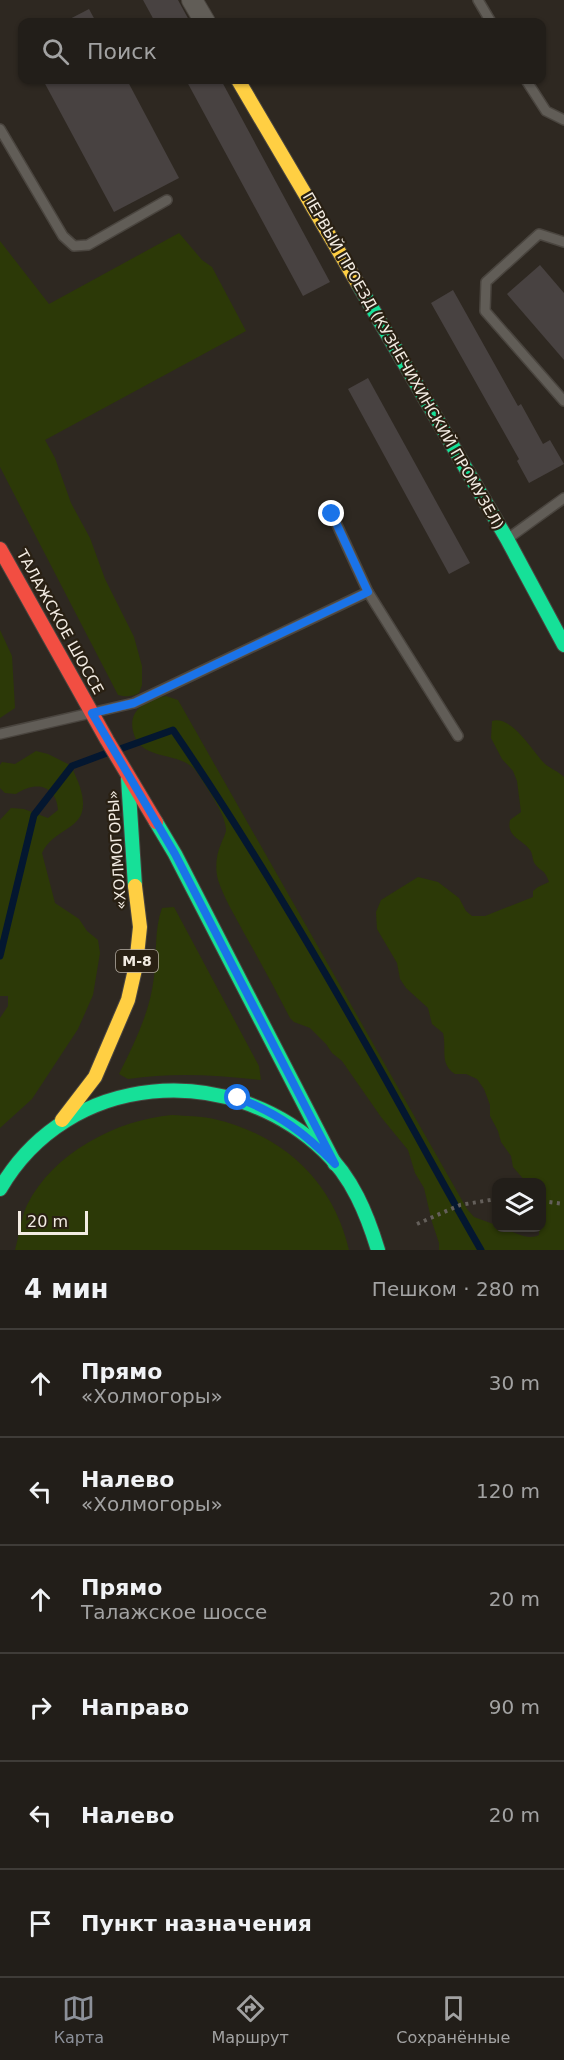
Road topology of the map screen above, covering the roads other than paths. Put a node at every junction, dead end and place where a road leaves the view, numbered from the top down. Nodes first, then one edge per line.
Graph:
1 (192, 0) edge
2 (478, 0) edge
3 (203, 18) edge
4 (489, 18) edge
5 (240, 84) edge
6 (529, 84) edge
7 (564, 120) edge
8 (0, 129) edge
9 (167, 200) dead end
10 (564, 242) edge
11 (564, 400) edge
12 (564, 498) edge
13 (332, 514) dead end
14 (507, 539) junction
15 (0, 549) edge
16 (368, 592) junction
17 (564, 645) edge
18 (92, 713) junction
19 (0, 734) edge
20 (458, 736) dead end
21 (128, 774) junction
22 (56, 1127) junction
23 (30, 1150) junction
24 (335, 1164) junction
25 (0, 1170) edge
26 (0, 1189) edge
27 (378, 1250) edge

1 - 3 street
2 - 4 lane
5 - 14 main road, ПЕРВЫЙ ПРОЕЗД (КУЗНЕЧИХИНСКИЙ ПРОМУЗЕЛ)
6 - 7 lane
8 - 9 lane
10 - 11 lane
12 - 14 lane
13 - 16 lane
14 - 17 main road, ПЕРВЫЙ ПРОЕЗД (КУЗНЕЧИХИНСКИЙ ПРОМУЗЕЛ)
15 - 18 main road, ТАЛАЖСКОЕ ШОССЕ
16 - 18 lane
16 - 20 lane
18 - 19 lane
18 - 21 main road, ТАЛАЖСКОЕ ШОССЕ
21 - 22 main road, «ХОЛМОГОРЫ» / М-8
21 - 24 main road, «ХОЛМОГОРЫ» / М-8
22 - 23 main road, «ХОЛМОГОРЫ» / М-8
22 - 24 main road, «ХОЛМОГОРЫ» / М-8
23 - 25 main road
23 - 26 main road, «ХОЛМОГОРЫ» / М-8
24 - 27 main road, «ХОЛМОГОРЫ» / М-8

